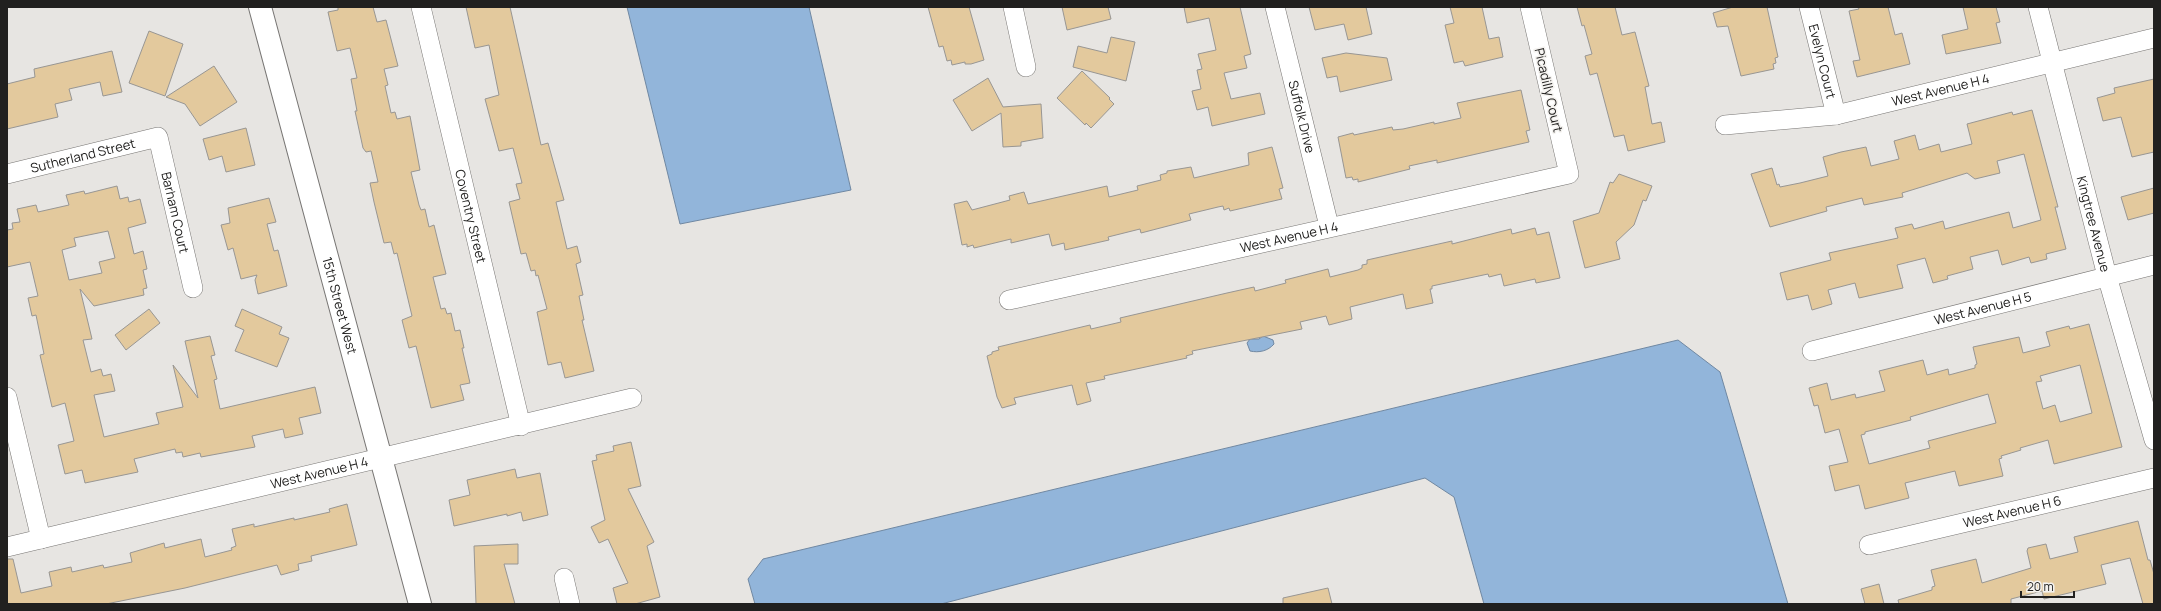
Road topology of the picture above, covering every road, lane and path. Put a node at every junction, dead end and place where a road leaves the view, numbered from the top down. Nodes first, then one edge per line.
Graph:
1 (260, 7) edge
2 (421, 7) edge
3 (1013, 7) edge
4 (1275, 7) edge
5 (1530, 7) edge
6 (1809, 7) edge
7 (2038, 7) edge
8 (2154, 38) edge
9 (2052, 62) junction
10 (1026, 66) dead end
11 (1836, 115) junction
12 (1725, 125) dead end
13 (158, 137) joint
14 (7, 174) edge
15 (1569, 174) joint
16 (1329, 226) junction
17 (2154, 266) edge
18 (2107, 276) junction
19 (193, 288) dead end
20 (1009, 300) dead end
21 (1812, 351) dead end
22 (7, 397) edge
23 (632, 398) dead end
24 (521, 426) junction
25 (2154, 440) edge
26 (380, 459) junction
27 (2154, 478) edge
28 (41, 539) junction
29 (1870, 545) dead end
30 (7, 547) edge
31 (564, 578) dead end
32 (420, 604) edge
33 (570, 604) edge

1 - 26 street, 15th Street West
2 - 24 street, Coventry Street
3 - 10 street
4 - 16 street, Suffolk Drive
5 - 15 street, Picadilly Court
6 - 11 street, Evelyn Court
7 - 9 street, Kingtree Avenue
8 - 9 street, West Avenue H 4
9 - 11 street, West Avenue H 4
9 - 18 street, Kingtree Avenue
11 - 12 street, West Avenue H 4
13 - 14 street, Sutherland Street
13 - 19 street, Barham Court
15 - 16 street, West Avenue H 4
16 - 20 street, West Avenue H 4
17 - 18 street, West Avenue H 5
18 - 21 street, West Avenue H 5
18 - 25 street, Kingtree Avenue
22 - 28 street
23 - 24 street, West Avenue H 4
24 - 26 street, West Avenue H 4
26 - 28 street, West Avenue H 4
26 - 32 street, 15th Street West
27 - 29 street, West Avenue H 6
28 - 30 street, West Avenue H 4
31 - 33 street

